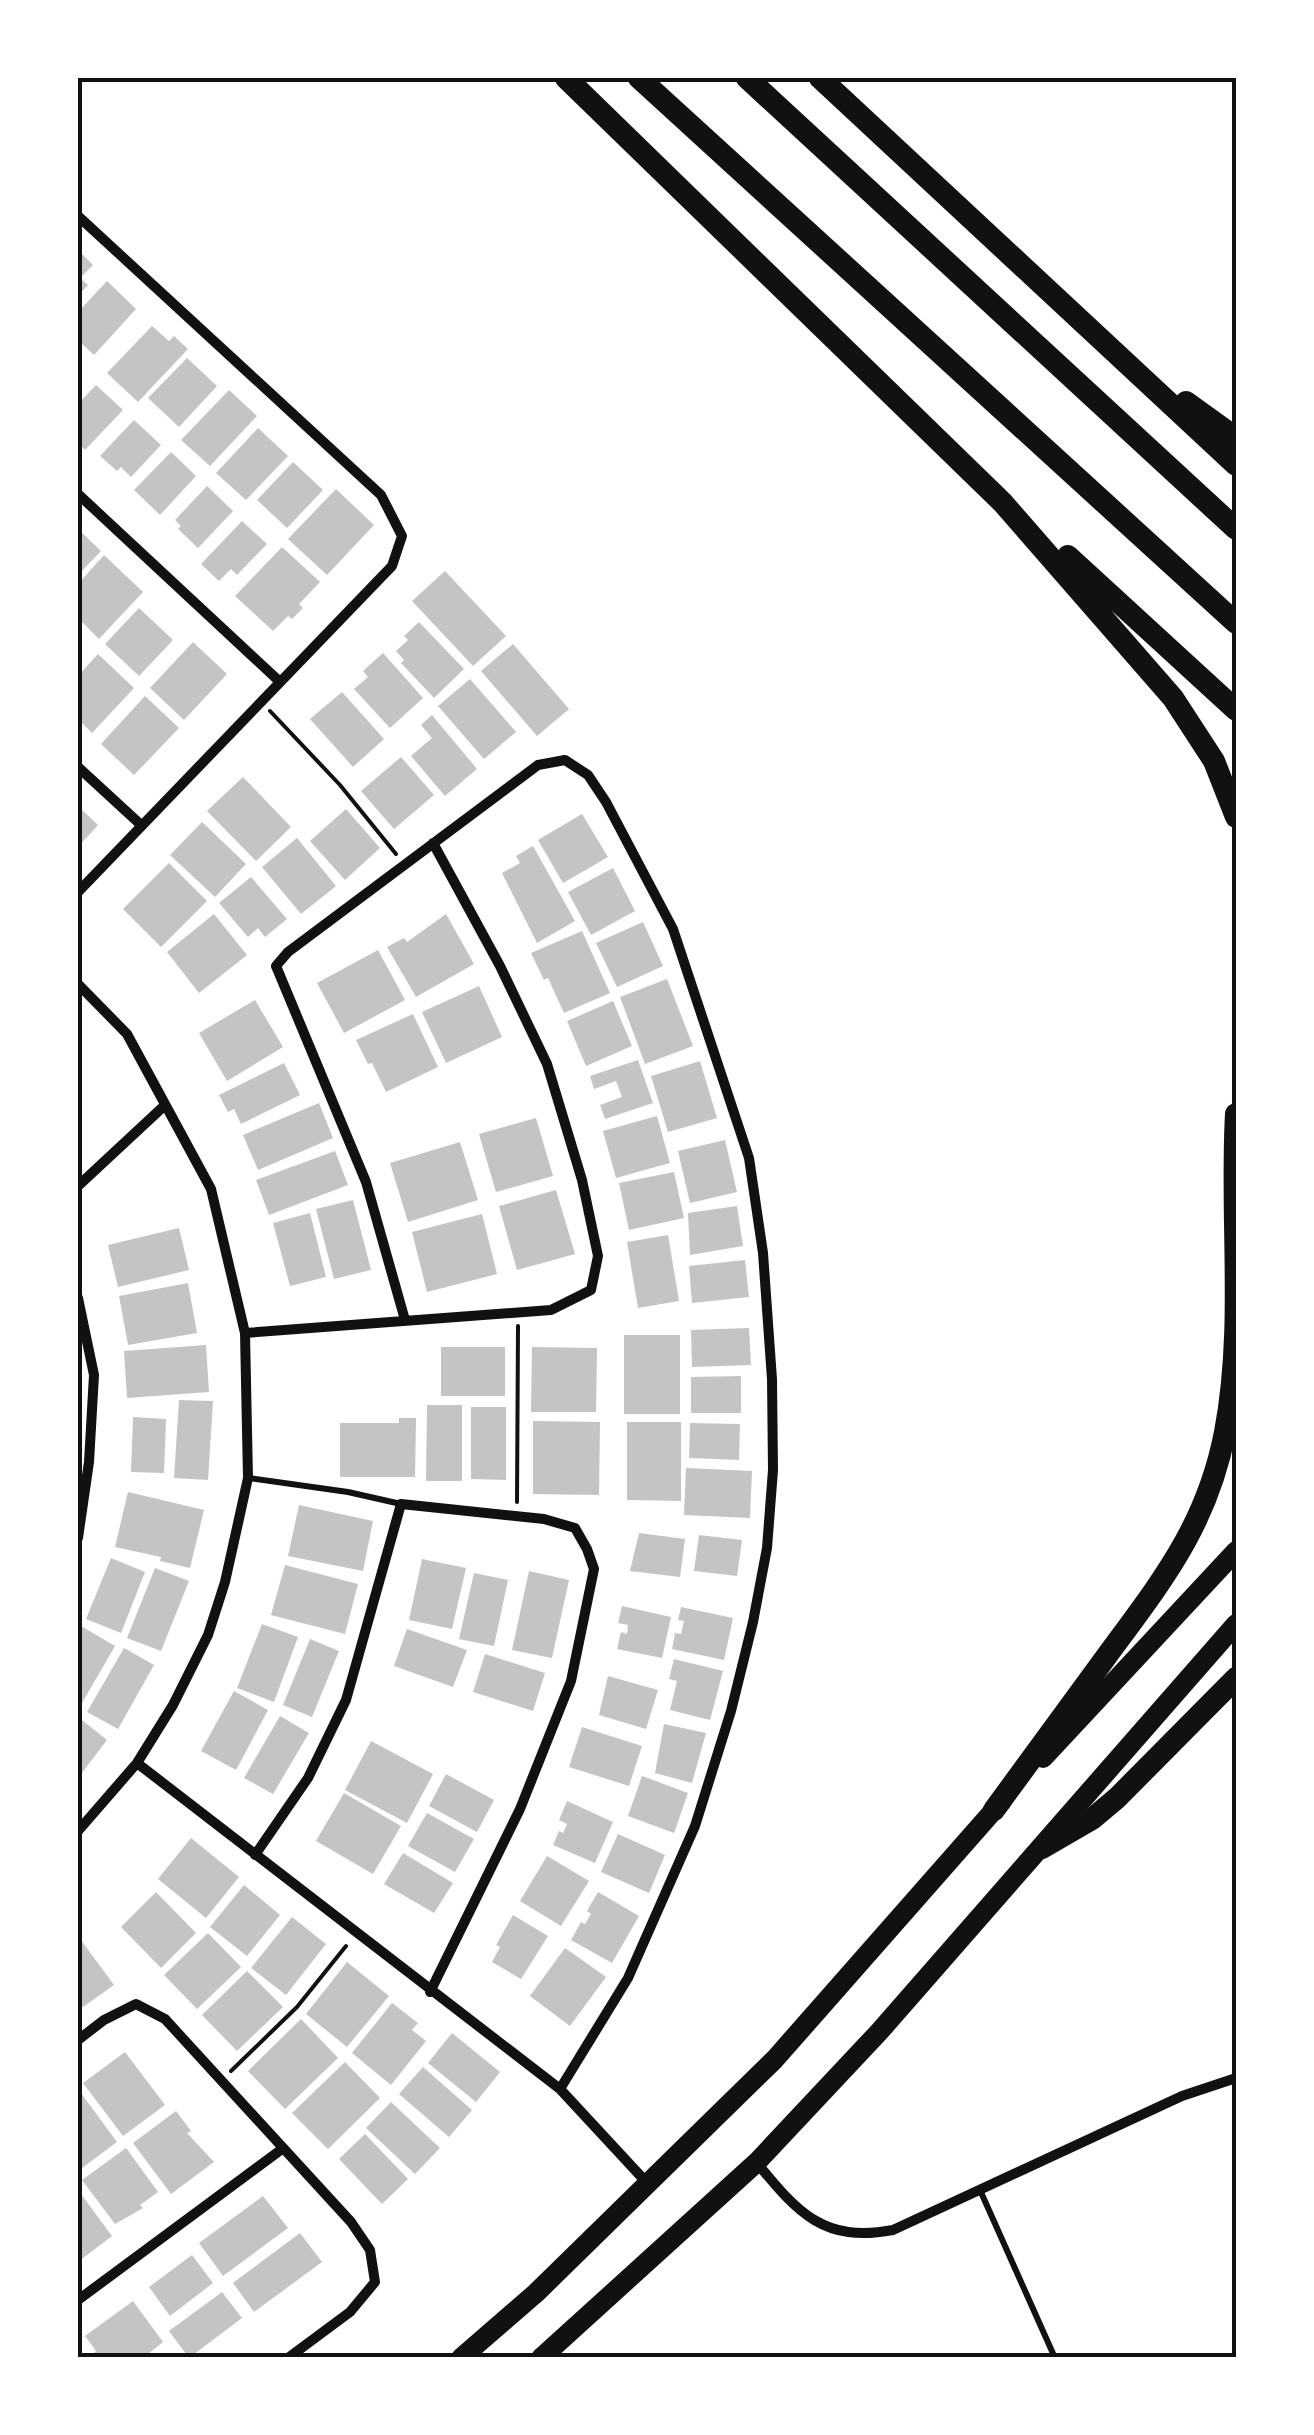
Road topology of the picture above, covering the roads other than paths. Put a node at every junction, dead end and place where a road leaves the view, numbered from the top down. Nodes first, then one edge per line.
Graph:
1 (566, 78) edge
2 (640, 78) edge
3 (746, 78) edge
4 (820, 78) edge
5 (78, 216) edge
6 (1120, 356) junction
7 (1236, 438) edge
8 (1236, 466) edge
9 (78, 494) edge
10 (1004, 502) junction
11 (1236, 529) edge
12 (1236, 623) edge
13 (278, 681) junction
14 (1236, 710) edge
15 (78, 768) edge
16 (1236, 817) edge
17 (140, 824) junction
18 (433, 844) junction
19 (78, 892) edge
20 (78, 984) edge
21 (164, 1106) junction
22 (1236, 1114) edge
23 (78, 1186) edge
24 (78, 1298) edge
25 (1236, 1311) edge
26 (405, 1320) junction
27 (245, 1333) junction
28 (248, 1478) junction
29 (400, 1504) junction
30 (78, 1538) edge
31 (1236, 1551) edge
32 (1236, 1624) edge
33 (1236, 1678) edge
34 (137, 1764) junction
35 (994, 1810) junction
36 (78, 1831) edge
37 (1042, 1848) junction
38 (254, 1856) junction
39 (430, 1992) junction
40 (78, 2040) edge
41 (1236, 2078) edge
42 (560, 2089) junction
43 (282, 2149) junction
44 (757, 2162) junction
45 (648, 2184) junction
46 (980, 2189) junction
47 (78, 2300) edge
48 (288, 2358) edge
49 (461, 2358) edge
50 (542, 2358) edge
51 (1055, 2358) edge

1 - 10 highway
2 - 12 highway
3 - 11 highway
4 - 6 highway
5 - 13 street
6 - 7 highway
6 - 8 highway
9 - 13 street
10 - 14 highway
10 - 16 highway
13 - 17 street
15 - 17 street
17 - 19 street
18 - 26 street
18 - 26 street
18 - 42 street
20 - 21 street
21 - 23 street
21 - 27 street
22 - 25 highway
24 - 30 street
25 - 35 highway
26 - 27 street
27 - 28 street
28 - 29 lane
28 - 34 street
29 - 38 street
29 - 39 street
31 - 35 main road
32 - 37 main road
33 - 37 highway
34 - 36 street
34 - 38 street
35 - 45 main road
37 - 44 main road
38 - 39 street
39 - 42 street
40 - 43 street
41 - 46 street
42 - 45 street
43 - 47 street
43 - 48 street
44 - 46 street
44 - 50 main road
45 - 49 main road
46 - 51 lane

